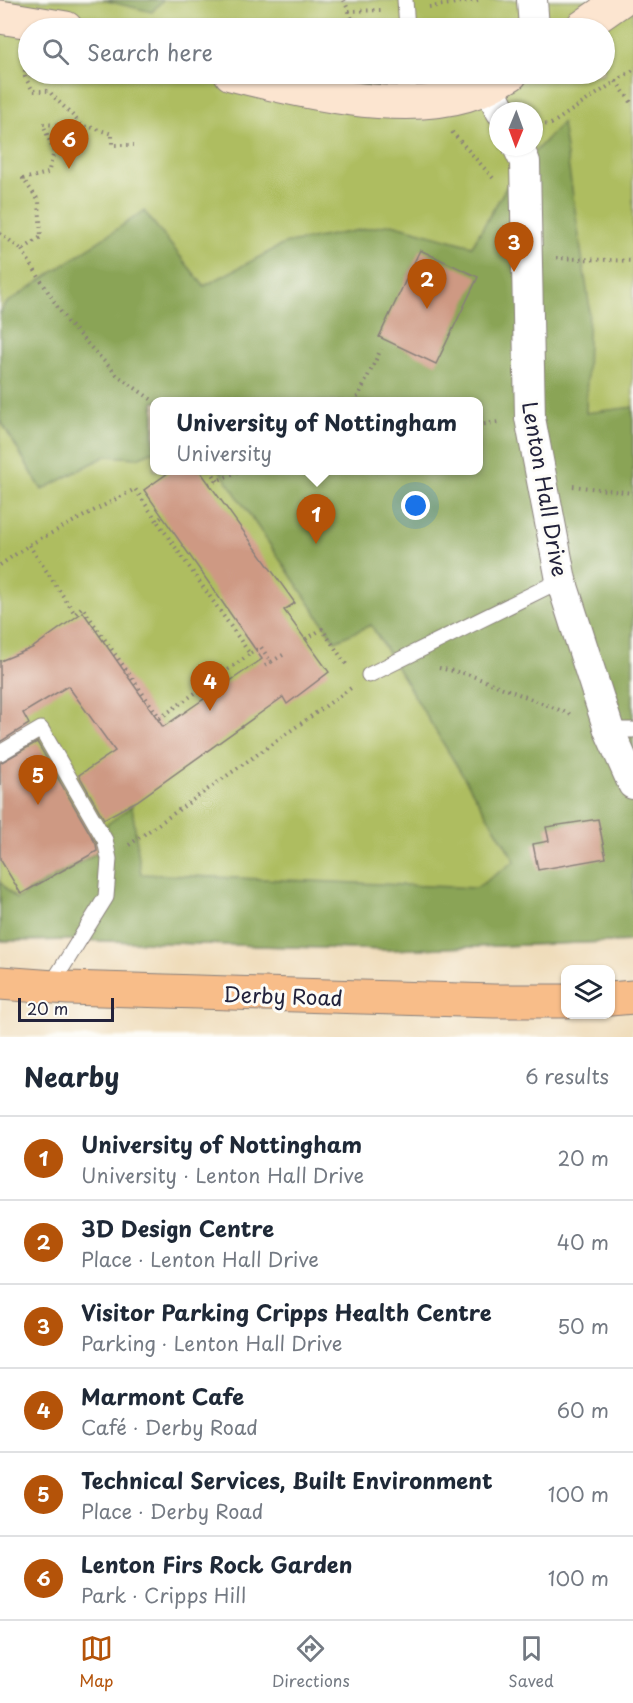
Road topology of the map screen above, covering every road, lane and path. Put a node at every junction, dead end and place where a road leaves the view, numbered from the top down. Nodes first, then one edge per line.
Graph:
1 (344, 0) edge
2 (405, 0) edge
3 (532, 0) edge
4 (621, 0) edge
5 (352, 18) edge
6 (406, 18) edge
7 (533, 18) edge
8 (595, 18) edge
9 (633, 70) edge
10 (616, 81) joint
11 (29, 84) edge
12 (274, 84) edge
13 (611, 84) edge
14 (408, 88) edge
15 (501, 90) edge
16 (441, 100) junction
17 (633, 105) edge
18 (543, 124) edge
19 (82, 127) junction
20 (134, 145) dead end
21 (522, 156) edge
22 (525, 214) junction
23 (0, 233) edge
24 (22, 250) junction
25 (526, 257) junction
26 (633, 261) edge
27 (381, 349) dead end
28 (357, 397) edge
29 (150, 398) edge
30 (213, 475) edge
31 (232, 475) edge
32 (218, 481) junction
33 (209, 483) dead end
34 (542, 483) junction
35 (633, 493) edge
36 (163, 516) dead end
37 (157, 521) junction
38 (29, 545) junction
39 (0, 565) edge
40 (561, 580) junction
41 (306, 639) dead end
42 (251, 653) dead end
43 (283, 655) dead end
44 (271, 662) junction
45 (265, 666) dead end
46 (435, 667) dead end
47 (364, 679) junction
48 (621, 730) edge
49 (0, 753) edge
50 (633, 784) edge
51 (109, 859) junction
52 (0, 983) edge
53 (50, 987) junction
54 (633, 997) edge
55 (615, 999) edge
56 (561, 1001) edge

1 - 5 path
2 - 6 lane
3 - 7 street
4 - 8 street
9 - 10 path
10 - 17 path
11 - 19 path
12 - 14 street
13 - 18 path
14 - 16 street
15 - 16 street
16 - 22 path
19 - 20 path
19 - 24 path
21 - 22 street, Lenton Hall Drive
22 - 25 street, Lenton Hall Drive
23 - 24 path
24 - 29 path
25 - 26 path
25 - 34 street, Lenton Hall Drive
27 - 28 path
30 - 32 path
31 - 32 path
32 - 33 path
34 - 35 path
34 - 40 street, Lenton Hall Drive
36 - 37 path
37 - 38 path
37 - 38 path
38 - 39 path
40 - 47 lane
40 - 48 street, Lenton Hall Drive
41 - 47 path
42 - 44 path
43 - 44 path
44 - 45 path
46 - 48 path
47 - 51 path
48 - 50 street, Lenton Hall Drive
49 - 51 lane
51 - 53 lane
52 - 53 highway, Derby Road
53 - 56 highway, Derby Road
54 - 55 highway

